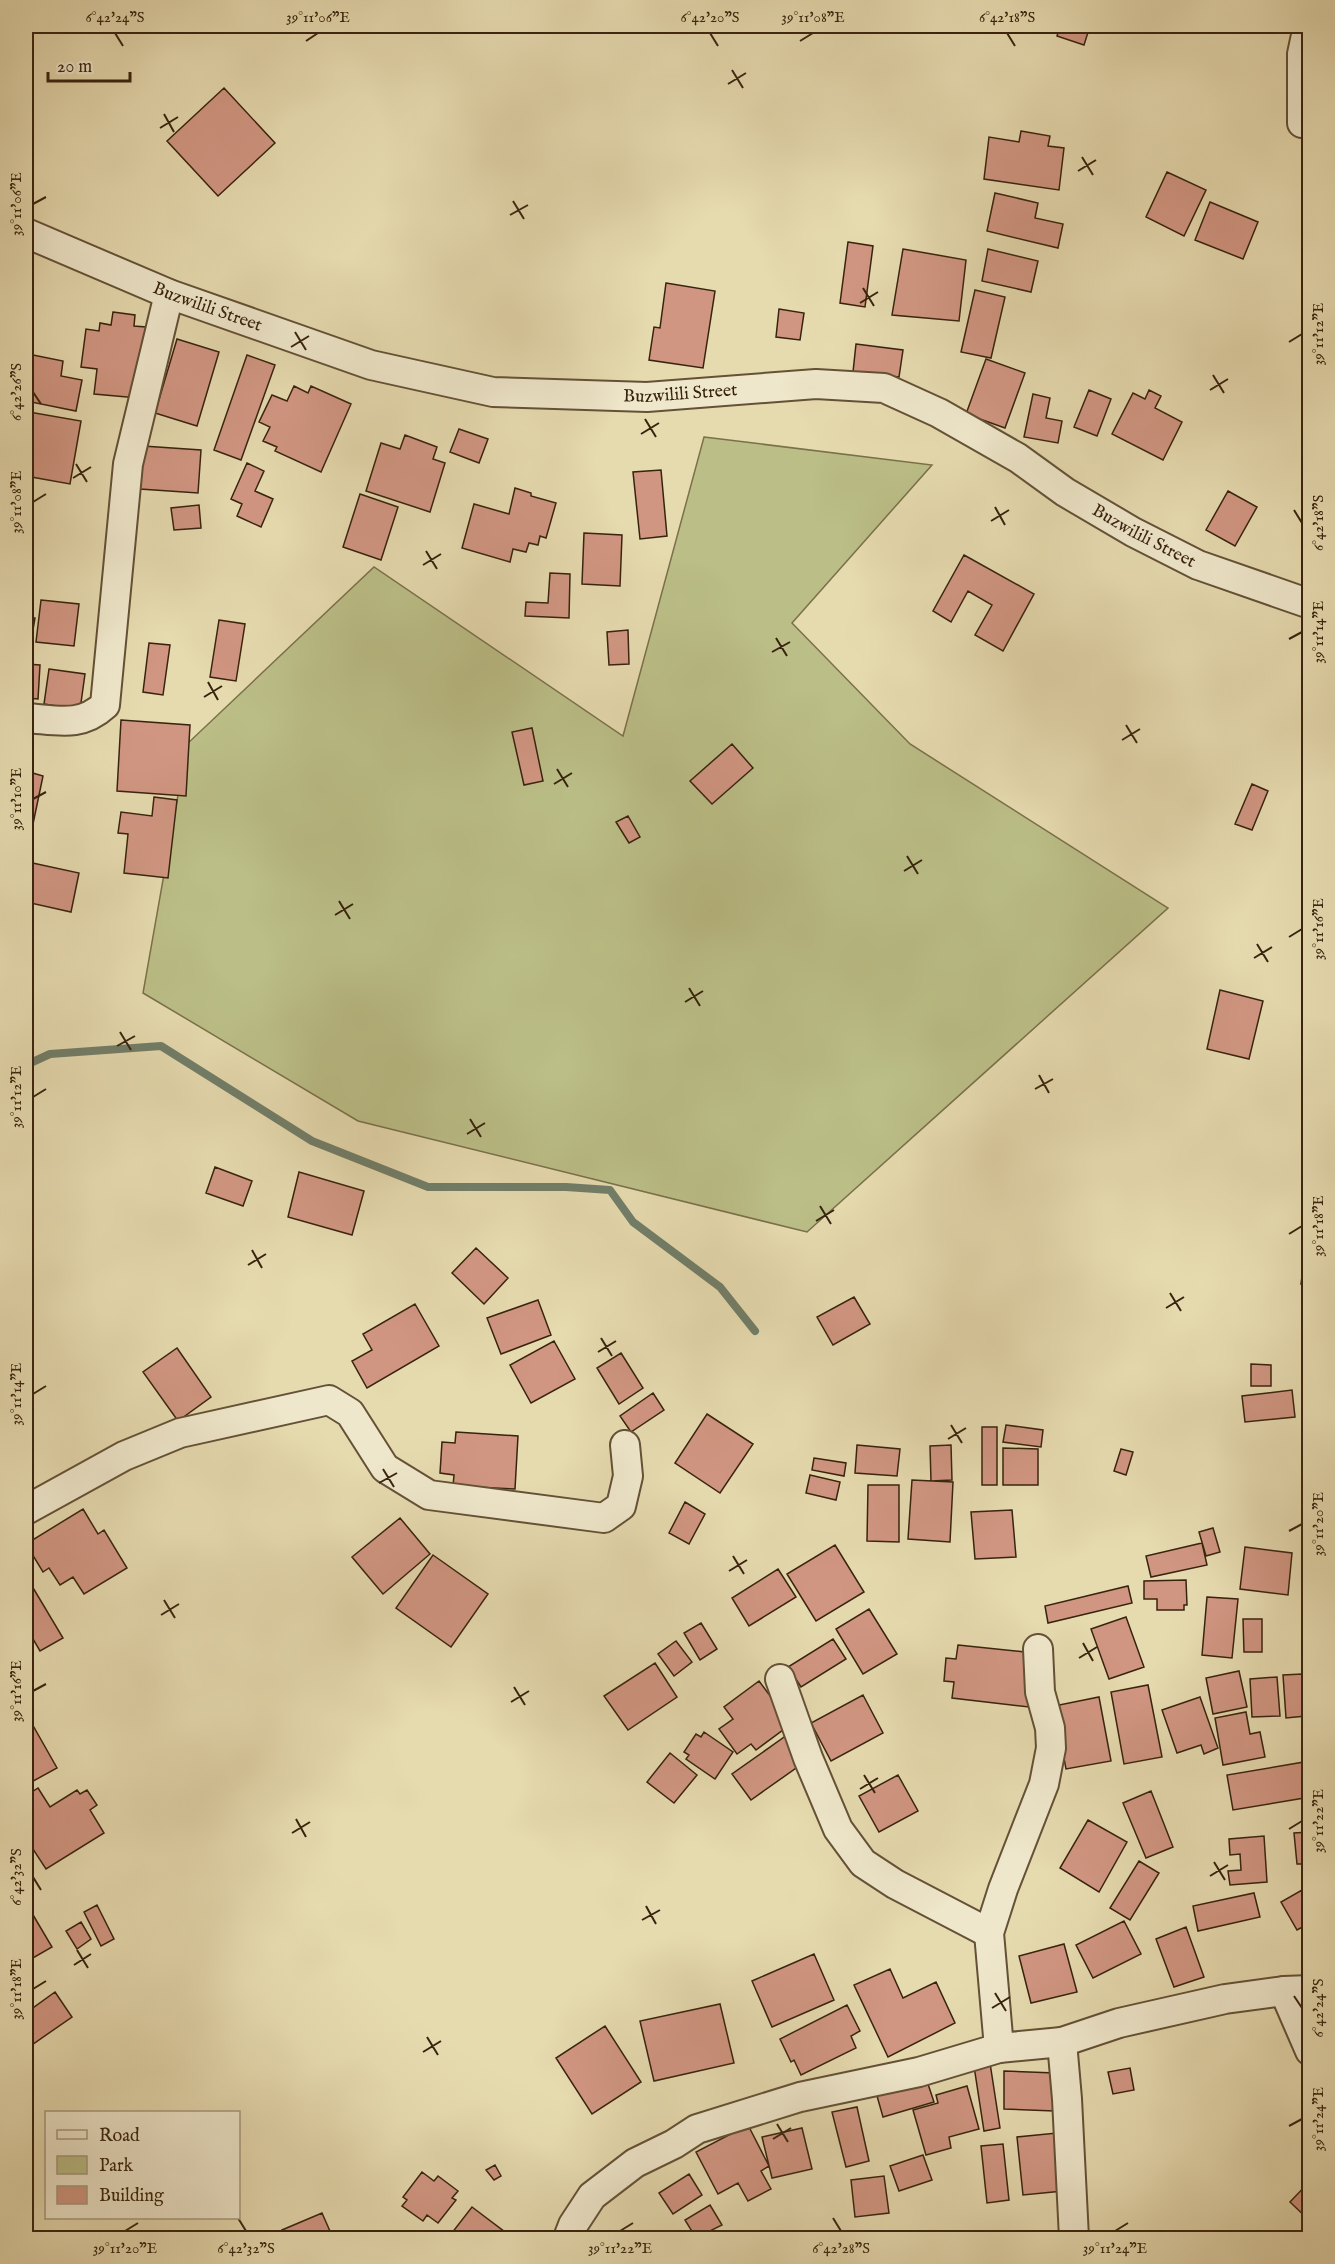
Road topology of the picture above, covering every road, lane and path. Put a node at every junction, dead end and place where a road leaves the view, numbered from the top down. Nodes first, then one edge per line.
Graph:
1 (1308, 26) edge
2 (1302, 123) dead end
3 (26, 233) edge
4 (169, 294) junction
5 (1310, 604) edge
6 (26, 718) edge
7 (625, 1445) dead end
8 (26, 1510) edge
9 (1038, 1649) dead end
10 (780, 1679) dead end
11 (989, 1933) junction
12 (1297, 1991) edge
13 (1062, 2043) junction
14 (999, 2048) junction
15 (1310, 2051) edge
16 (568, 2238) edge
17 (1074, 2238) edge

1 - 2 street
3 - 4 street, Buzwilili Street
4 - 5 street, Buzwilili Street
4 - 6 street
7 - 8 street
9 - 11 street
10 - 11 street
11 - 14 street
12 - 13 street
12 - 15 street
13 - 14 street
13 - 17 street
14 - 16 street

